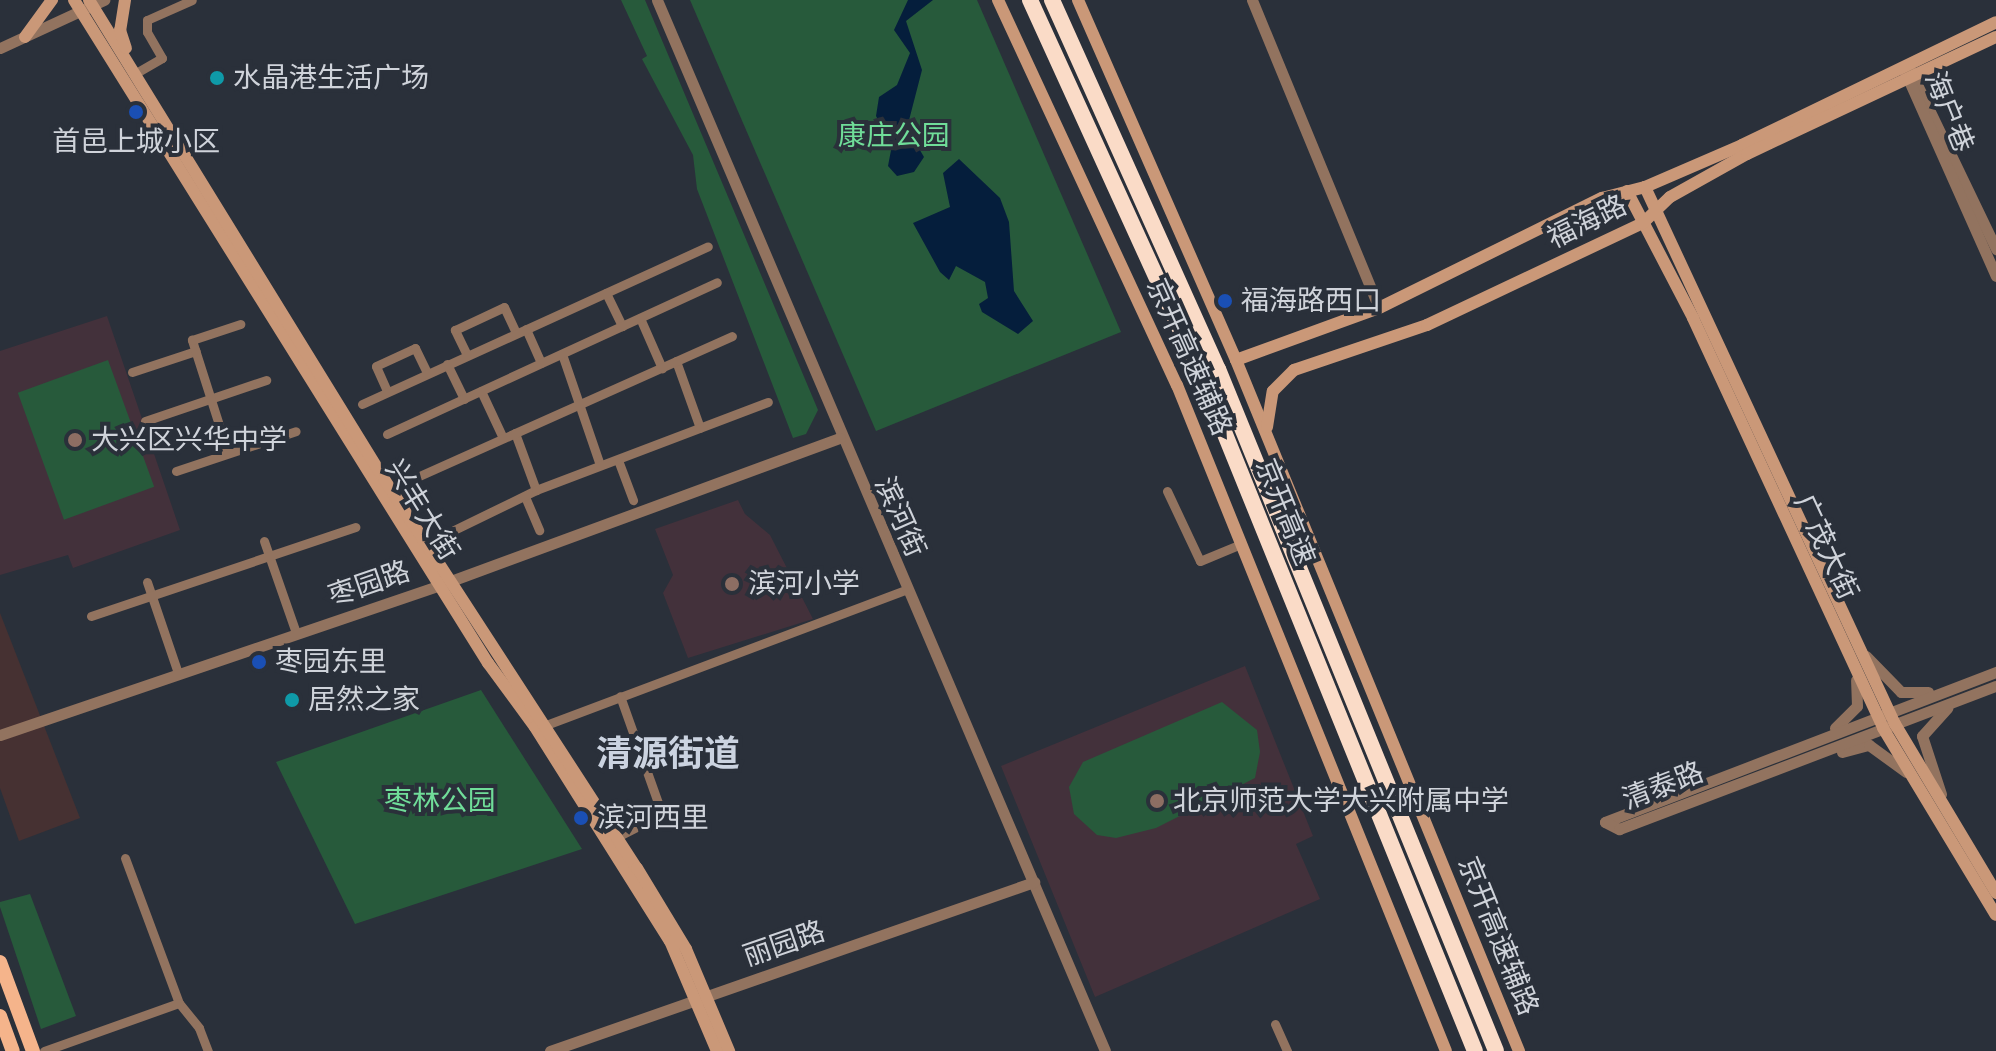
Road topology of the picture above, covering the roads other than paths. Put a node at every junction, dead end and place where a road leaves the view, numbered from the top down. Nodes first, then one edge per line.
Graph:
1 (52, 0) edge
2 (125, 0) edge
3 (192, 0) edge
4 (657, 0) edge
5 (998, 0) edge
6 (1030, 0) edge
7 (1052, 0) edge
8 (1078, 0) edge
9 (1252, 0) edge
10 (88, 4) edge
11 (1996, 22) edge
12 (25, 37) junction
13 (1996, 37) edge
14 (0, 48) edge
15 (1906, 65) junction
16 (134, 70) junction
17 (1912, 79) junction
18 (1645, 187) junction
19 (1627, 191) junction
20 (1658, 210) junction
21 (1643, 223) junction
22 (708, 246) dead end
23 (1996, 249) edge
24 (1996, 276) edge
25 (717, 282) dead end
26 (606, 293) junction
27 (1379, 308) junction
28 (640, 318) junction
29 (240, 324) dead end
30 (622, 326) junction
31 (521, 331) junction
32 (732, 336) dead end
33 (196, 351) junction
34 (562, 354) junction
35 (467, 355) junction
36 (1236, 360) junction
37 (676, 361) junction
38 (541, 363) junction
39 (447, 364) junction
40 (662, 368) junction
41 (132, 372) dead end
42 (427, 373) junction
43 (266, 380) dead end
44 (387, 391) junction
45 (481, 391) junction
46 (211, 399) junction
47 (464, 399) junction
48 (768, 402) dead end
49 (362, 404) dead end
50 (579, 404) junction
51 (145, 421) dead end
52 (700, 428) junction
53 (296, 431) dead end
54 (515, 433) junction
55 (387, 434) dead end
56 (1267, 434) junction
57 (503, 438) junction
58 (840, 438) junction
59 (228, 453) junction
60 (618, 460) junction
61 (600, 465) junction
62 (176, 471) dead end
63 (417, 477) dead end
64 (536, 490) junction
65 (1167, 491) dead end
66 (526, 499) junction
67 (633, 500) dead end
68 (355, 527) dead end
69 (454, 530) dead end
70 (539, 530) dead end
71 (264, 541) dead end
72 (1241, 544) junction
73 (269, 555) junction
74 (147, 582) dead end
75 (446, 583) junction
76 (906, 590) junction
77 (151, 595) junction
78 (91, 616) dead end
79 (296, 633) junction
80 (1847, 649) junction
81 (1866, 656) junction
82 (1996, 672) edge
83 (178, 673) junction
84 (1961, 686) junction
85 (1996, 686) edge
86 (620, 696) junction
87 (1954, 702) junction
88 (1887, 720) junction
89 (546, 725) junction
90 (0, 735) edge
91 (1820, 738) junction
92 (1806, 758) junction
93 (1914, 780) junction
94 (1946, 805) junction
95 (617, 837) junction
96 (125, 858) dead end
97 (1034, 882) junction
98 (1996, 893) edge
99 (1996, 915) edge
100 (0, 962) edge
101 (702, 998) junction
102 (179, 1003) junction
103 (0, 1016) edge
104 (1275, 1024) dead end
105 (13, 1051) edge
106 (33, 1051) edge
107 (44, 1051) edge
108 (208, 1051) edge
109 (550, 1051) edge
110 (717, 1051) edge
111 (729, 1051) edge
112 (1105, 1051) edge
113 (1287, 1051) edge
114 (1446, 1051) edge
115 (1475, 1051) edge
116 (1496, 1051) edge
117 (1519, 1051) edge

1 - 12 main road
2 - 16 main road
3 - 16 street
4 - 58 street, 滨河街
5 - 72 main road, 京开高速辅路
6 - 115 highway, 京开高速
7 - 116 highway, 京开高速
8 - 36 main road, 京开高速辅路
9 - 27 street
10 - 12 street
10 - 16 main road, 兴丰大街
10 - 75 main road, 兴丰大街
11 - 15 main road, 福海路
12 - 14 street
13 - 17 main road, 福海路
15 - 17 street, 海户巷
15 - 18 main road, 福海路
16 - 75 main road, 兴丰大街
17 - 20 main road, 福海路
17 - 23 street, 海户巷
17 - 24 street, 海户巷
18 - 19 main road, 福海路
18 - 20 main road, 广茂大街
19 - 21 main road, 广茂大街
19 - 27 main road, 福海路
20 - 21 main road, 福海路
20 - 81 main road, 广茂大街
21 - 56 main road, 福海路
21 - 80 main road, 广茂大街
22 - 26 street
25 - 28 street
26 - 30 street
26 - 31 street
27 - 36 main road, 福海路
28 - 30 street
28 - 40 street
29 - 33 street
30 - 34 street
31 - 35 street
31 - 35 street
31 - 38 street
32 - 37 street
33 - 41 street
33 - 46 street
34 - 38 street
34 - 50 street
35 - 39 street
36 - 56 main road, 京开高速辅路
37 - 40 street
37 - 52 street
38 - 45 street
39 - 42 street
39 - 47 street
40 - 50 street
42 - 44 street
42 - 44 street
43 - 46 street
44 - 49 street
45 - 47 street
45 - 57 street
46 - 51 street
46 - 59 street
47 - 55 street
48 - 52 street
50 - 54 street
50 - 61 street
52 - 60 street
53 - 59 street
54 - 57 street
54 - 64 street
56 - 117 main road, 京开高速辅路
57 - 63 street
58 - 75 street, 枣园路
58 - 76 street, 滨河街
59 - 62 street
60 - 61 street
60 - 67 street
61 - 64 street
64 - 66 street
65 - 72 street
66 - 69 street
66 - 70 street
68 - 73 street
71 - 73 street
72 - 114 main road, 京开高速辅路
73 - 77 street
73 - 79 street
74 - 77 street
75 - 79 street, 枣园路
75 - 89 main road, 兴丰大街
75 - 101 main road, 兴丰大街
76 - 86 street
76 - 97 street, 滨河街
77 - 78 street
77 - 83 street
79 - 83 street, 枣园路
80 - 88 main road, 广茂大街
80 - 91 street
81 - 84 street
81 - 88 main road, 广茂大街
82 - 84 street, 清泰路
83 - 90 street, 枣园路
84 - 88 street, 清泰路
85 - 87 street, 清泰路
86 - 89 street
86 - 95 street
87 - 88 street, 清泰路
87 - 94 street
88 - 91 street, 清泰路
88 - 92 street, 清泰路
88 - 93 main road, 广茂大街
88 - 94 main road, 广茂大街
89 - 95 main road, 兴丰大街
91 - 92 street, 清泰路
92 - 93 street
93 - 99 main road, 广茂大街
94 - 98 main road, 广茂大街
95 - 101 main road, 兴丰大街
96 - 102 street
97 - 101 street, 丽园路
97 - 112 street, 滨河街
100 - 106 main road
101 - 109 street, 丽园路
101 - 110 main road, 兴丰大街
101 - 111 main road, 兴丰大街
102 - 107 street
102 - 108 street
103 - 105 main road
104 - 113 street

